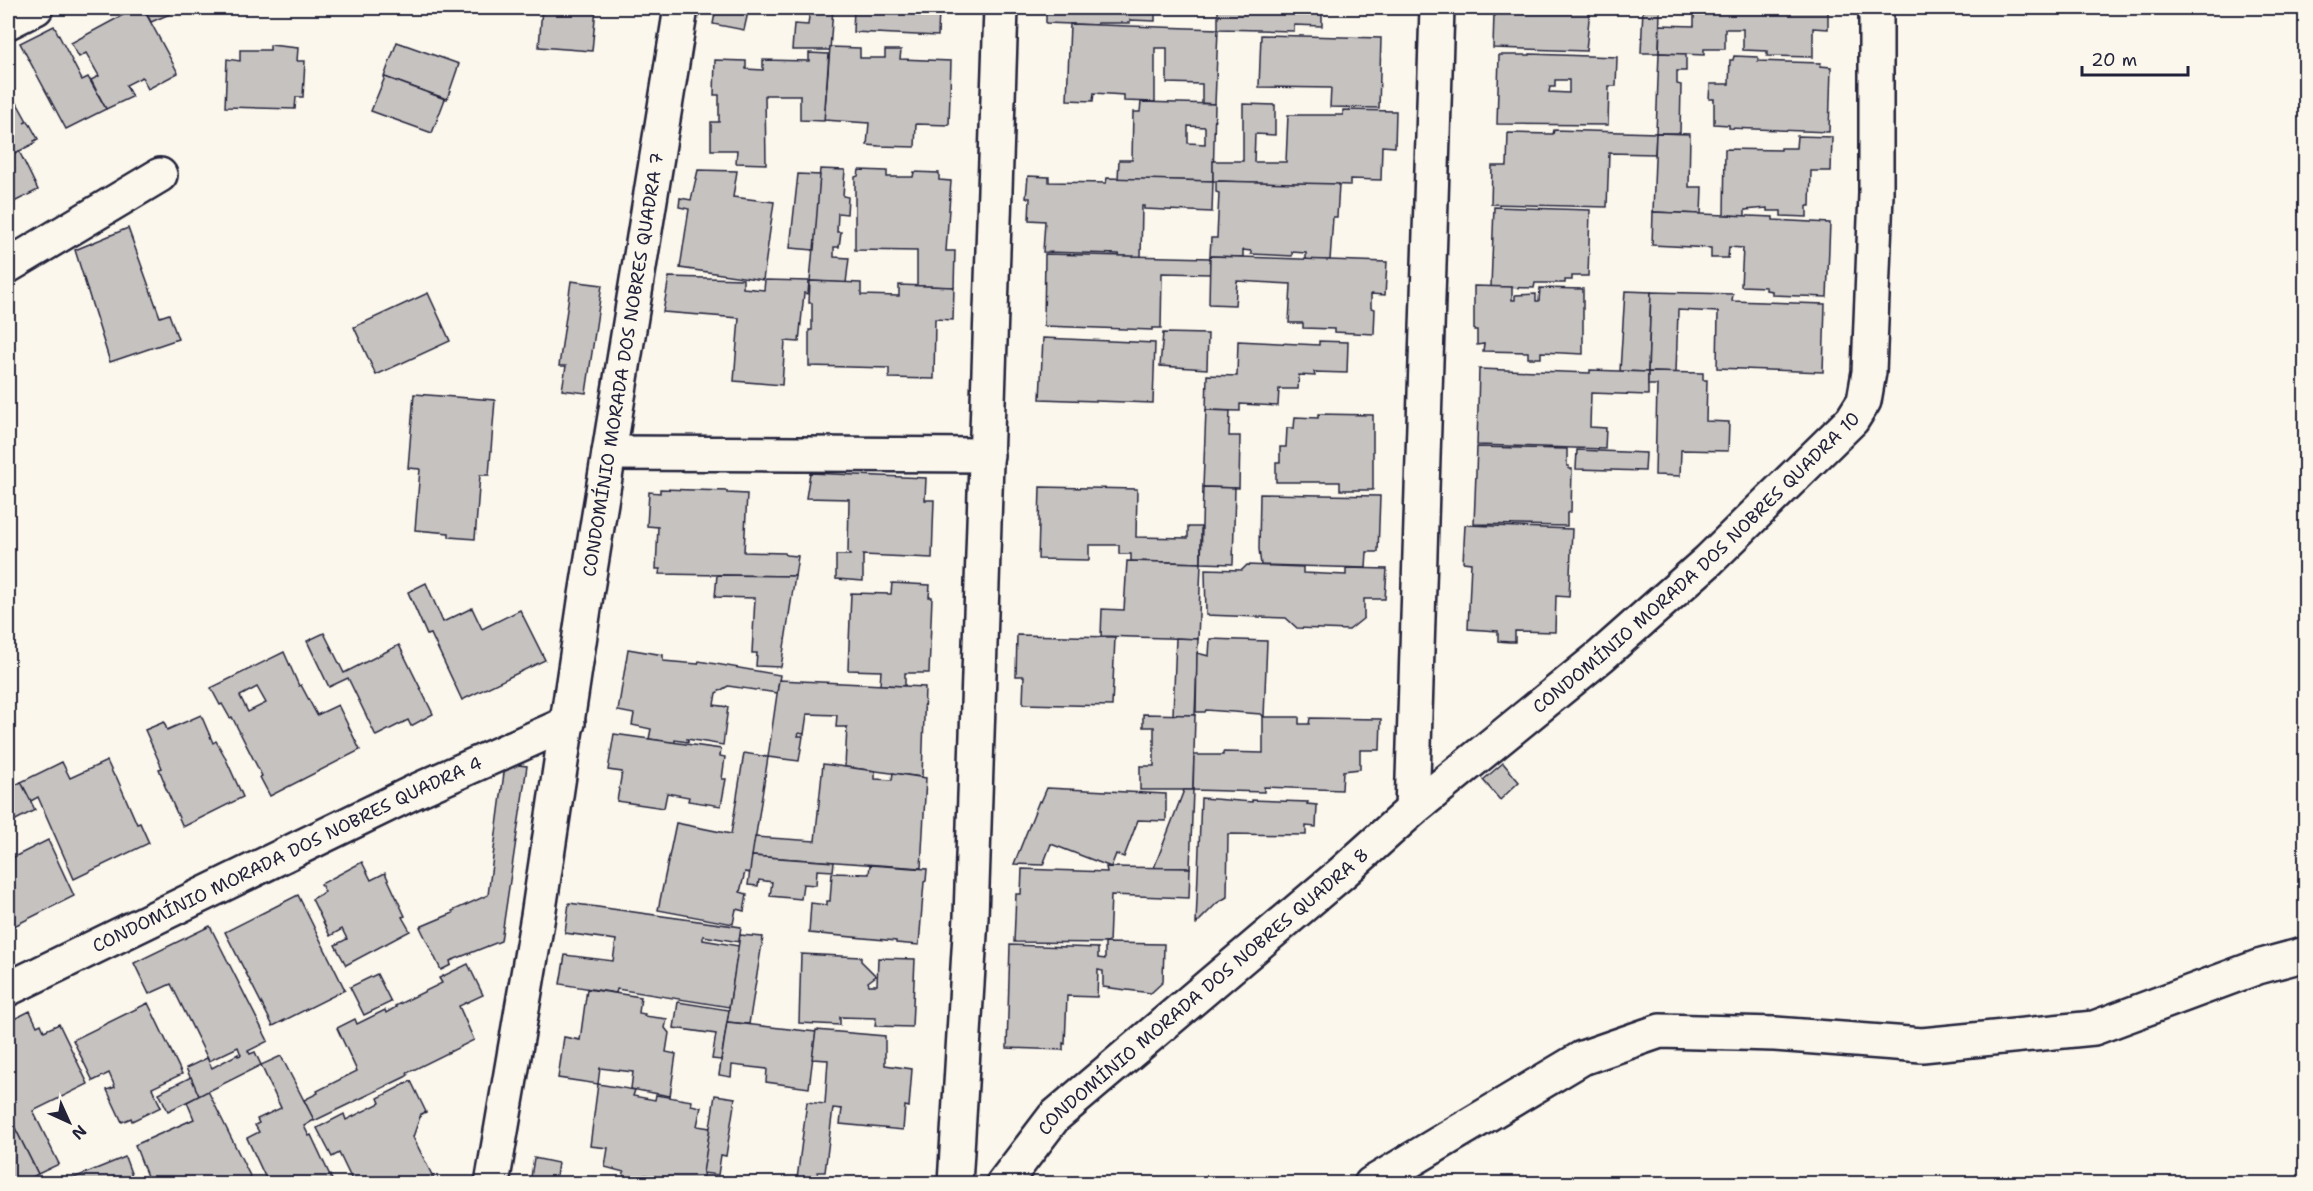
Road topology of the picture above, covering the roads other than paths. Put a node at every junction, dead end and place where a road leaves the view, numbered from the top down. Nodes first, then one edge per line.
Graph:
1 (36, 8) edge
2 (681, 8) edge
3 (1001, 8) edge
4 (1437, 8) edge
5 (1876, 8) edge
6 (8, 22) edge
7 (160, 175) dead end
8 (8, 266) edge
9 (609, 453) junction
10 (987, 455) junction
11 (568, 723) junction
12 (1412, 810) junction
13 (2306, 954) edge
14 (8, 989) edge
15 (492, 1184) edge
16 (955, 1184) edge
17 (1003, 1184) edge
18 (1371, 1184) edge

1 - 6 street
2 - 9 street, CONDOMÍNIO MORADA DOS NOBRES QUADRA 7
3 - 10 street
4 - 12 street
5 - 12 street, CONDOMÍNIO MORADA DOS NOBRES QUADRA 10
7 - 8 street
9 - 10 street
9 - 11 street, CONDOMÍNIO MORADA DOS NOBRES QUADRA 7
10 - 16 street
11 - 14 street, CONDOMÍNIO MORADA DOS NOBRES QUADRA 4
11 - 15 street, CONDOMÍNIO MORADA DOS NOBRES QUADRA 7
12 - 17 street, CONDOMÍNIO MORADA DOS NOBRES QUADRA 8
13 - 18 street

